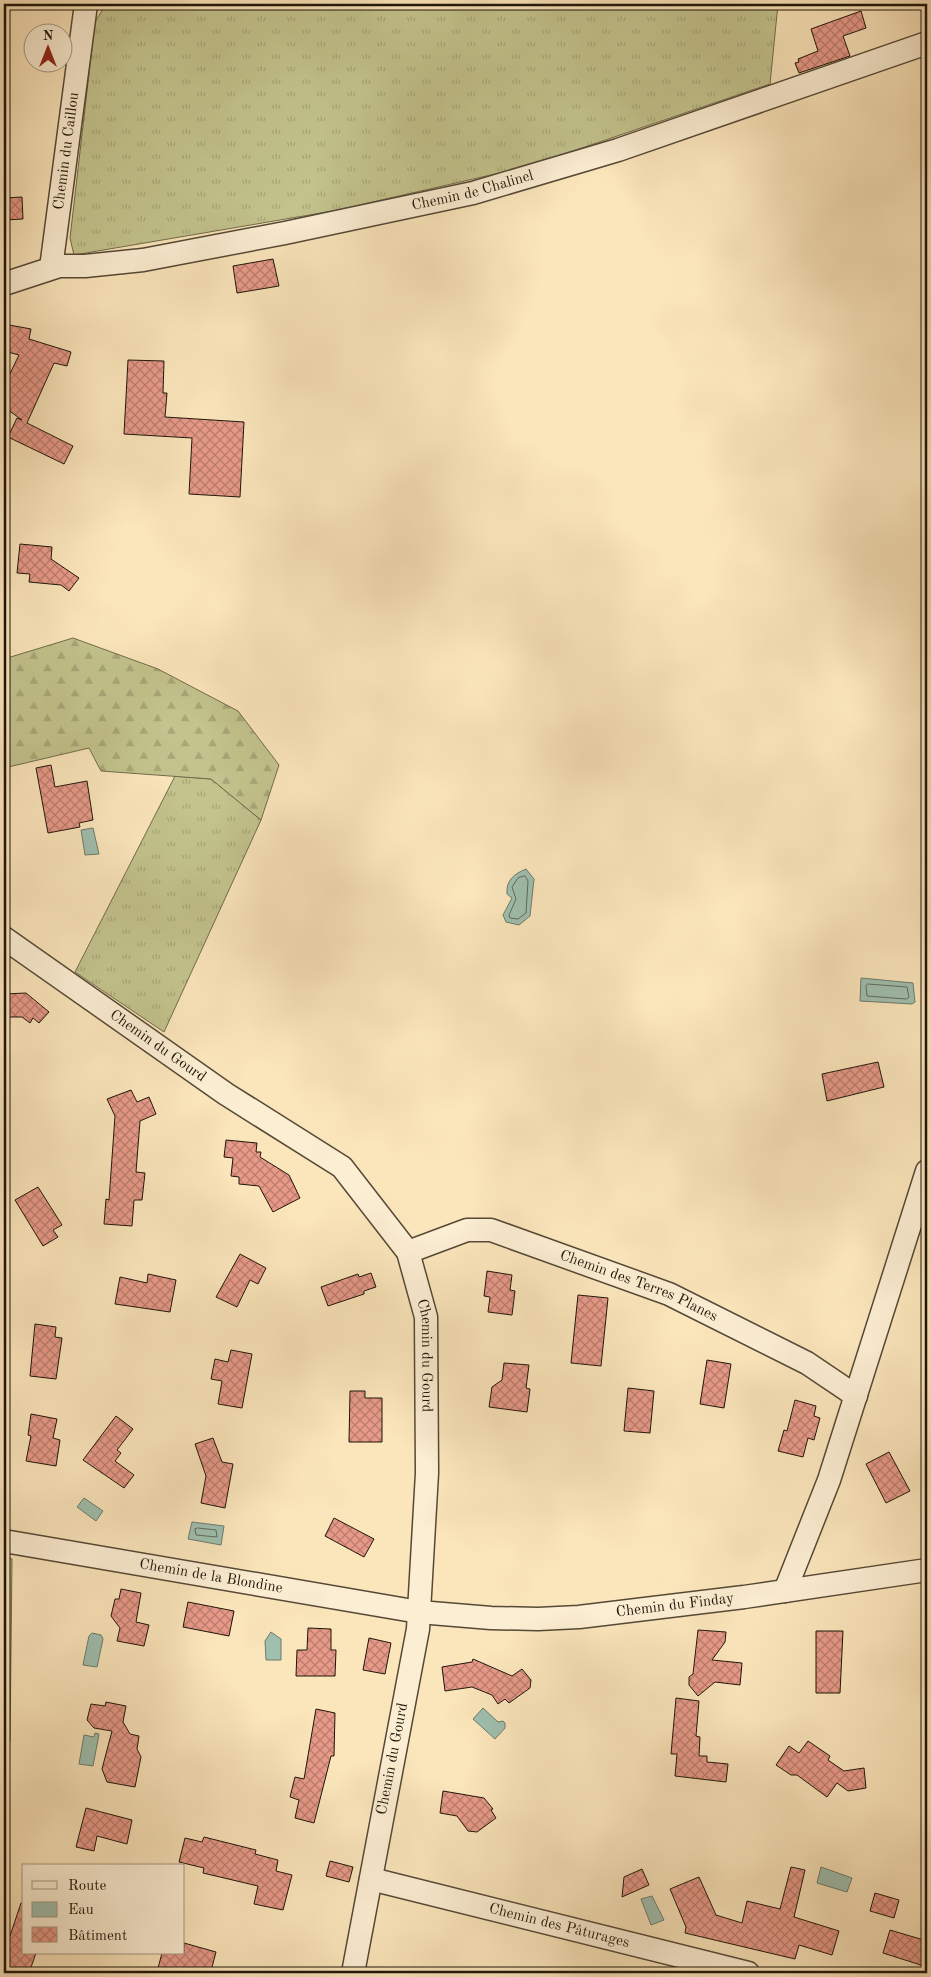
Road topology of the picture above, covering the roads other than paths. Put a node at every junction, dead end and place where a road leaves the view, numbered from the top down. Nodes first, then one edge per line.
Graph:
1 (86, 4) edge
2 (927, 43) edge
3 (51, 268) junction
4 (4, 284) edge
5 (4, 938) edge
6 (927, 1171) edge
7 (408, 1252) junction
8 (856, 1396) junction
9 (4, 1541) edge
10 (927, 1570) edge
11 (785, 1591) junction
12 (419, 1612) junction
13 (371, 1879) junction
14 (353, 1973) edge
15 (748, 1973) edge

1 - 3 street, Chemin du Caillou
2 - 3 street, Chemin de Chalinel
3 - 4 street, Chemin de Chalinel
5 - 7 street, Chemin du Gourd
6 - 8 street
7 - 8 street, Chemin des Terres Planes
7 - 12 street, Chemin du Gourd
8 - 11 street
9 - 12 street, Chemin de la Blondine
10 - 11 street, Chemin du Finday
11 - 12 street, Chemin du Finday
12 - 13 street, Chemin du Gourd
13 - 14 street, Chemin du Gourd
13 - 15 street, Chemin des Pâturages

